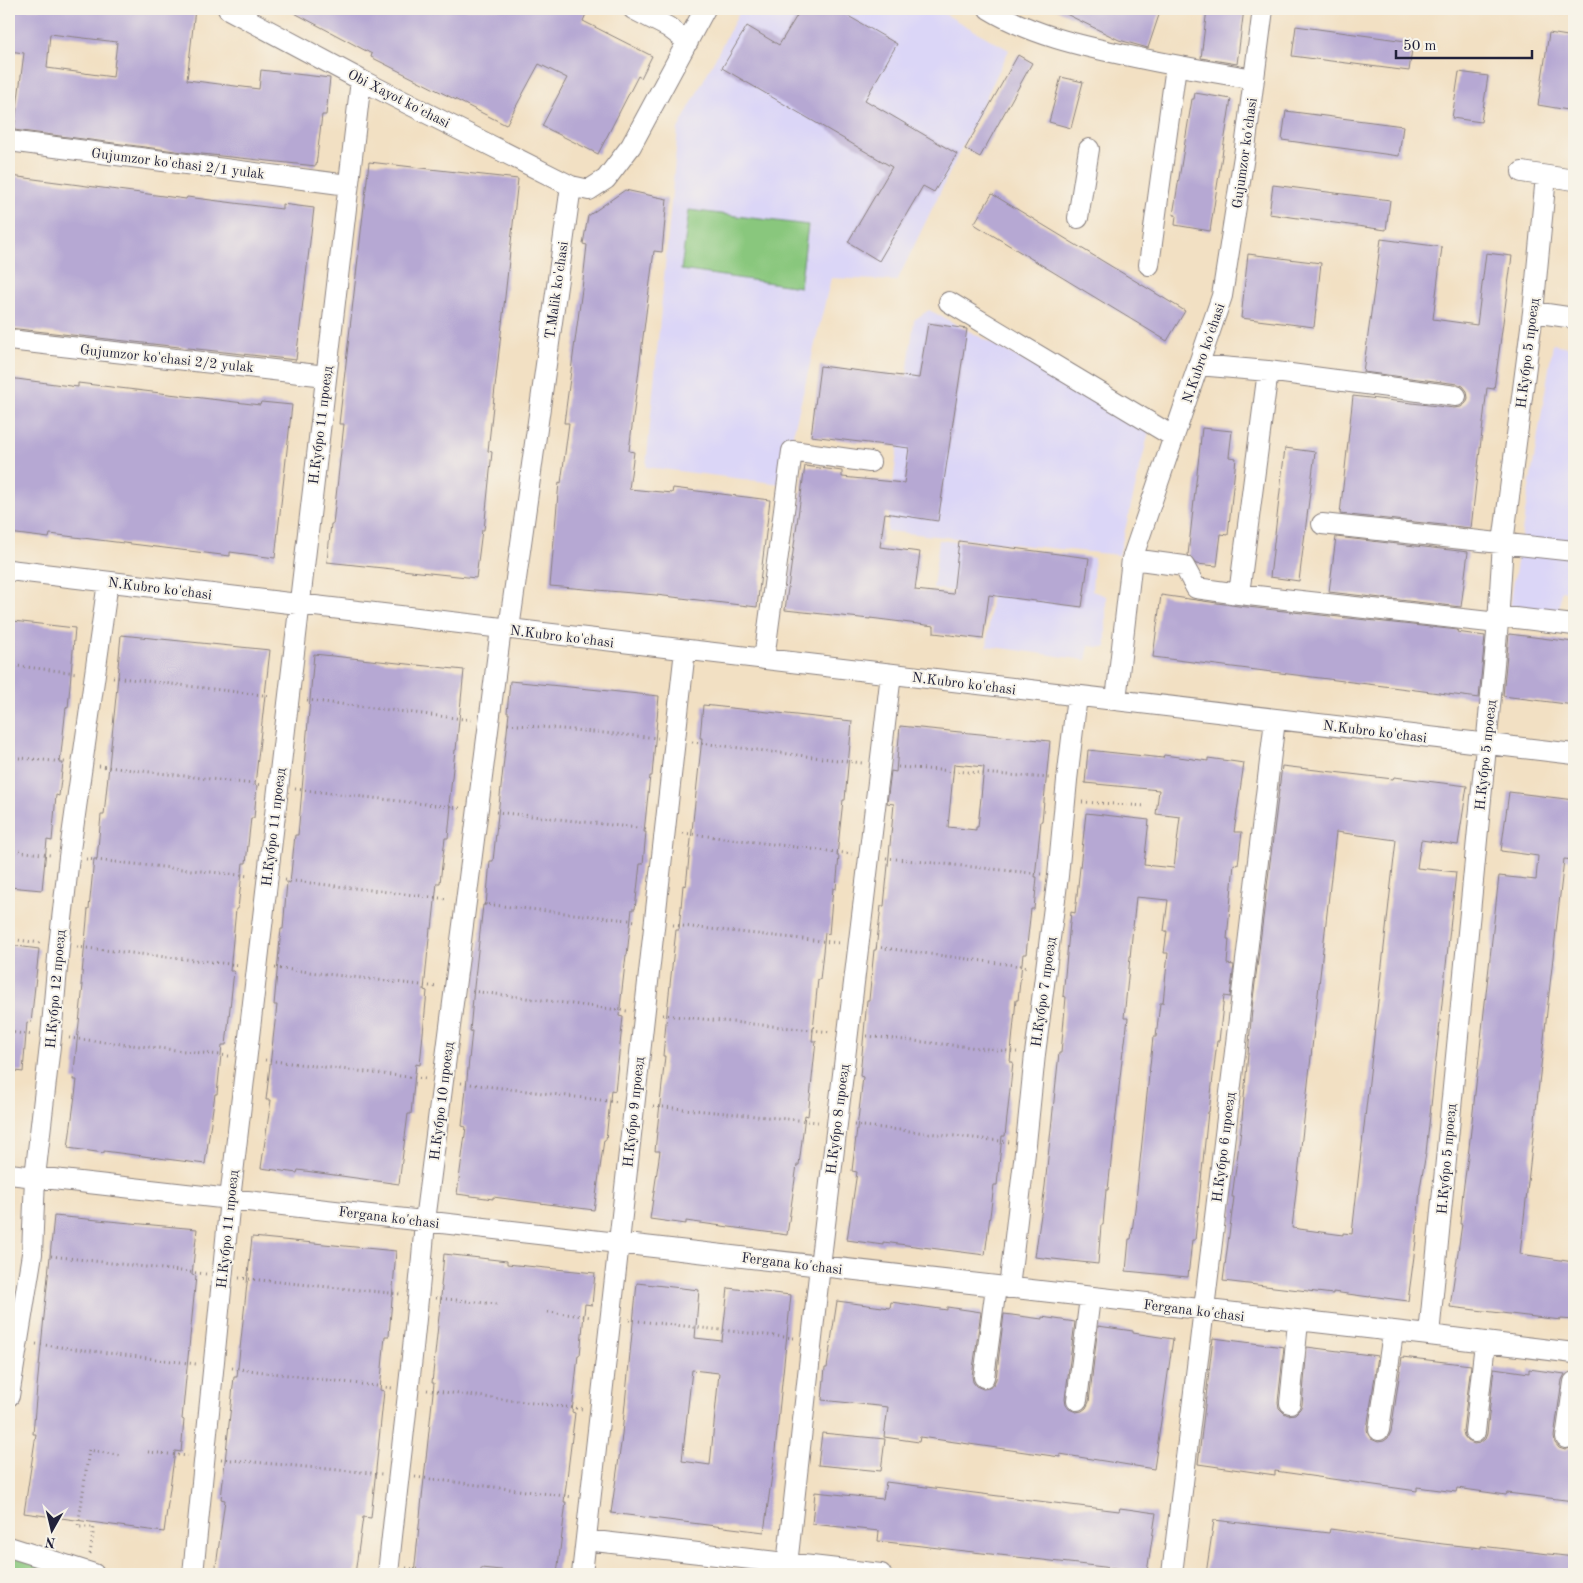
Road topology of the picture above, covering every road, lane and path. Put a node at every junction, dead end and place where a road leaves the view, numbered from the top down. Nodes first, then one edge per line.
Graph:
1 (228, 9) edge
2 (634, 9) edge
3 (706, 9) edge
4 (1263, 9) edge
5 (995, 12) edge
6 (688, 42) junction
7 (1176, 66) junction
8 (1254, 79) junction
9 (361, 80) junction
10 (9, 141) edge
11 (1089, 148) dead end
12 (1522, 172) dead end
13 (1546, 176) junction
14 (1574, 180) edge
15 (348, 185) junction
16 (570, 186) junction
17 (1078, 218) dead end
18 (1149, 265) dead end
19 (1222, 296) joint
20 (949, 302) dead end
21 (1533, 312) junction
22 (1574, 318) edge
23 (9, 340) edge
24 (1198, 365) junction
25 (1268, 371) junction
26 (326, 376) junction
27 (1456, 396) dead end
28 (1174, 437) junction
29 (870, 462) dead end
30 (1322, 524) dead end
31 (1503, 543) junction
32 (1574, 551) edge
33 (1132, 559) junction
34 (9, 570) edge
35 (108, 582) junction
36 (1239, 594) junction
37 (299, 605) junction
38 (1498, 619) junction
39 (1574, 625) edge
40 (505, 629) junction
41 (685, 650) junction
42 (764, 659) junction
43 (9, 665) edge
44 (94, 674) junction
45 (891, 674) junction
46 (1077, 696) junction
47 (288, 698) junction
48 (1116, 700) junction
49 (1275, 720) junction
50 (488, 722) junction
51 (675, 740) junction
52 (1486, 744) junction
53 (1574, 754) edge
54 (9, 756) edge
55 (83, 764) junction
56 (880, 765) junction
57 (1067, 780) junction
58 (278, 787) junction
59 (1065, 800) junction
60 (1146, 806) dead end
61 (477, 810) junction
62 (665, 831) junction
63 (9, 850) edge
64 (869, 856) junction
65 (69, 857) junction
66 (1058, 876) junction
67 (267, 878) junction
68 (466, 902) junction
69 (655, 922) junction
70 (9, 939) edge
71 (858, 945) junction
72 (58, 946) junction
73 (257, 966) junction
74 (1046, 970) junction
75 (455, 989) junction
76 (645, 1013) junction
77 (9, 1032) edge
78 (848, 1034) junction
79 (51, 1036) junction
80 (1035, 1054) junction
81 (246, 1058) junction
82 (443, 1081) junction
83 (634, 1104) junction
84 (837, 1124) junction
85 (1026, 1144) junction
86 (9, 1174) edge
87 (35, 1177) junction
88 (230, 1199) junction
89 (426, 1221) junction
90 (619, 1243) junction
91 (32, 1254) junction
92 (820, 1266) junction
93 (222, 1276) junction
94 (1002, 1288) junction
95 (419, 1296) junction
96 (1090, 1298) junction
97 (498, 1304) dead end
98 (1203, 1311) junction
99 (548, 1312) dead end
100 (610, 1318) junction
101 (1298, 1322) junction
102 (1393, 1332) junction
103 (1429, 1335) junction
104 (812, 1339) junction
105 (1485, 1343) junction
106 (1574, 1353) edge
107 (984, 1377) dead end
108 (1574, 1382) edge
109 (408, 1388) junction
110 (9, 1396) edge
111 (1077, 1400) dead end
112 (1290, 1403) dead end
113 (600, 1411) junction
114 (1379, 1430) dead end
115 (1475, 1432) dead end
116 (1566, 1438) dead end
117 (148, 1452) dead end
118 (122, 1456) dead end
119 (205, 1458) junction
120 (398, 1475) junction
121 (591, 1500) junction
122 (586, 1540) junction
123 (9, 1547) edge
124 (787, 1569) edge
125 (388, 1570) edge
126 (91, 1573) edge
127 (193, 1574) edge
128 (460, 1574) edge
129 (582, 1574) edge
130 (881, 1574) edge
131 (1172, 1574) edge

1 - 9 street, Obi Xayot ko'chasi
2 - 6 street
3 - 6 street
4 - 8 street, Gujumzor ko'chasi
5 - 7 street
6 - 16 street
7 - 8 street
7 - 18 street
8 - 19 street, Gujumzor ko'chasi
9 - 15 street, Н.Кубро 11 проезд
9 - 16 street, Obi Xayot ko'chasi
10 - 15 street, Gujumzor ko'chasi 2/1 yulak
11 - 17 street
12 - 13 street
13 - 14 street
13 - 21 street, Н.Кубро 5 проезд
15 - 26 street, Н.Кубро 11 проезд
16 - 40 street, T.Malik ko'chasi
19 - 24 street, N.Kubro ko'chasi
20 - 28 street
21 - 22 street
21 - 31 street, Н.Кубро 5 проезд
23 - 26 street, Gujumzor ko'chasi 2/2 yulak
24 - 25 street
24 - 28 street, N.Kubro ko'chasi
25 - 27 street
25 - 36 street
26 - 37 street, Н.Кубро 11 проезд
28 - 33 street, N.Kubro ko'chasi
29 - 42 street
30 - 31 street
31 - 32 street
31 - 38 street, Н.Кубро 5 проезд
33 - 36 street
33 - 48 street, N.Kubro ko'chasi
34 - 35 street, N.Kubro ko'chasi
35 - 37 street, N.Kubro ko'chasi
35 - 44 street, Н.Кубро 12 проезд
36 - 38 street
37 - 40 street, N.Kubro ko'chasi
37 - 47 street, Н.Кубро 11 проезд
38 - 39 street
38 - 52 street, Н.Кубро 5 проезд
40 - 41 street, N.Kubro ko'chasi
40 - 50 street, Н.Кубро 10 проезд
41 - 42 street, N.Kubro ko'chasi
41 - 51 street, Н.Кубро 9 проезд
42 - 45 street, N.Kubro ko'chasi
43 - 44 path
44 - 47 path
44 - 55 street, Н.Кубро 12 проезд
45 - 46 street, N.Kubro ko'chasi
45 - 56 street, Н.Кубро 8 проезд
46 - 48 street, N.Kubro ko'chasi
46 - 57 street, Н.Кубро 7 проезд
47 - 50 path
47 - 58 street, Н.Кубро 11 проезд
48 - 49 street, N.Kubro ko'chasi
49 - 52 street, N.Kubro ko'chasi
49 - 98 street, Н.Кубро 6 проезд
50 - 51 path
50 - 61 street, Н.Кубро 10 проезд
51 - 56 path
51 - 62 street, Н.Кубро 9 проезд
52 - 53 street, N.Kubro ko'chasi
52 - 103 street, Н.Кубро 5 проезд
54 - 55 path
55 - 58 path
55 - 65 street, Н.Кубро 12 проезд
56 - 57 path
56 - 64 street, Н.Кубро 8 проезд
57 - 59 street, Н.Кубро 7 проезд
58 - 61 path
58 - 67 street, Н.Кубро 11 проезд
59 - 60 path
59 - 66 street, Н.Кубро 7 проезд
61 - 62 path
61 - 68 street, Н.Кубро 10 проезд
62 - 64 path
62 - 69 street, Н.Кубро 9 проезд
63 - 65 path
64 - 66 path
64 - 71 street, Н.Кубро 8 проезд
65 - 67 path
65 - 72 street, Н.Кубро 12 проезд
66 - 74 street, Н.Кубро 7 проезд
67 - 68 path
67 - 73 street, Н.Кубро 11 проезд
68 - 69 path
68 - 75 street, Н.Кубро 10 проезд
69 - 71 path
69 - 76 street, Н.Кубро 9 проезд
70 - 72 path
71 - 74 path
71 - 78 street, Н.Кубро 8 проезд
72 - 73 path
72 - 79 street, Н.Кубро 12 проезд
73 - 75 path
73 - 81 street, Н.Кубро 11 проезд
74 - 80 street, Н.Кубро 7 проезд
75 - 76 path
75 - 82 street, Н.Кубро 10 проезд
76 - 78 path
76 - 83 street, Н.Кубро 9 проезд
77 - 79 path
78 - 80 path
78 - 84 street, Н.Кубро 8 проезд
79 - 81 path
79 - 87 street, Н.Кубро 12 проезд
80 - 85 street, Н.Кубро 7 проезд
81 - 82 path
81 - 88 street, Н.Кубро 11 проезд
82 - 83 path
82 - 89 street, Н.Кубро 10 проезд
83 - 84 path
83 - 90 street, Н.Кубро 9 проезд
84 - 85 path
84 - 92 street, Н.Кубро 8 проезд
85 - 94 street, Н.Кубро 7 проезд
86 - 87 street, Fergana ko'chasi
87 - 88 street, Fergana ko'chasi
87 - 91 street, Н.Кубро 12 проезд
88 - 89 street, Fergana ko'chasi
88 - 93 street, Н.Кубро 11 проезд
89 - 90 street, Fergana ko'chasi
89 - 95 street, Н.Кубро 10 проезд
90 - 92 street, Fergana ko'chasi
90 - 100 street, Н.Кубро 9 проезд
91 - 93 path
91 - 110 street, Н.Кубро 12 проезд
92 - 94 street, Fergana ko'chasi
92 - 104 street, Н.Кубро 8 проезд
93 - 95 path
93 - 119 street, Н.Кубро 11 проезд
94 - 96 street, Fergana ko'chasi
94 - 107 street, Н.Кубро 7 проезд
95 - 97 path
95 - 109 street, Н.Кубро 10 проезд
96 - 98 street, Fergana ko'chasi
96 - 111 street
98 - 101 street, Fergana ko'chasi
98 - 131 street, Н.Кубро 6 проезд
99 - 100 path
100 - 104 path
100 - 113 street, Н.Кубро 9 проезд
101 - 102 street, Fergana ko'chasi
101 - 112 street
102 - 103 street, Fergana ko'chasi
102 - 114 street
103 - 105 street, Fergana ko'chasi
104 - 124 street, Н.Кубро 8 проезд
105 - 106 street, Fergana ko'chasi
105 - 115 street
108 - 116 street
109 - 113 path
109 - 120 street, Н.Кубро 10 проезд
113 - 121 street, Н.Кубро 9 проезд
117 - 119 path
118 - 126 path
119 - 120 path
119 - 127 street, Н.Кубро 11 проезд
120 - 121 path
120 - 125 street, Н.Кубро 10 проезд
121 - 122 street, Н.Кубро 9 проезд
122 - 124 street
122 - 129 street, Н.Кубро 9 проезд
123 - 126 street
124 - 130 street
125 - 128 path

